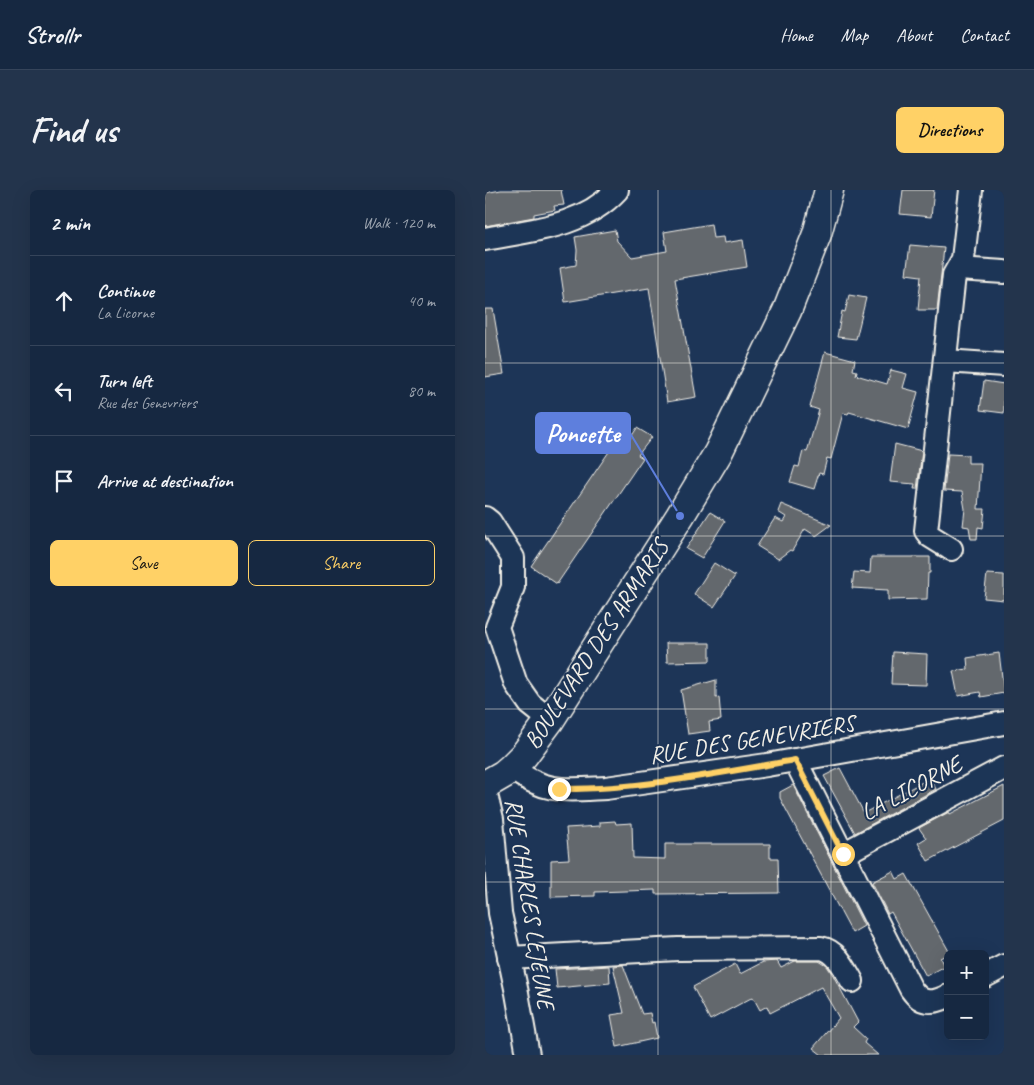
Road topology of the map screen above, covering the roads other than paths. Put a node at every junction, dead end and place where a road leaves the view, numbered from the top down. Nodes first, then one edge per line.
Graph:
1 (617, 190) edge
2 (829, 190) edge
3 (971, 190) edge
4 (485, 239) edge
5 (958, 269) junction
6 (1004, 272) edge
7 (945, 361) junction
8 (1004, 365) edge
9 (485, 518) edge
10 (951, 549) dead end
11 (491, 628) edge
12 (549, 720) junction
13 (1004, 723) edge
14 (795, 760) junction
15 (511, 768) junction
16 (1004, 768) edge
17 (485, 785) edge
18 (485, 791) edge
19 (843, 854) junction
20 (509, 958) junction
21 (1004, 966) edge
22 (989, 974) edge
23 (852, 981) dead end
24 (944, 997) edge
25 (528, 1055) edge

1 - 4 street
2 - 12 main road, BOULEVARD DES ARMARIS
3 - 5 street
5 - 6 street
5 - 7 street
7 - 8 street
7 - 10 street
9 - 11 street
11 - 12 street
12 - 15 main road, BOULEVARD DES ARMARIS
13 - 14 street, RUE DES GENEVRIERS
14 - 15 street, RUE DES GENEVRIERS
14 - 19 street
15 - 17 main road, BOULEVARD DES ARMARIS
16 - 19 street, LA LICORNE
18 - 20 street, RUE CHARLES LEJEUNE
19 - 24 street
20 - 23 street
20 - 25 street, RUE CHARLES LEJEUNE
21 - 22 street

